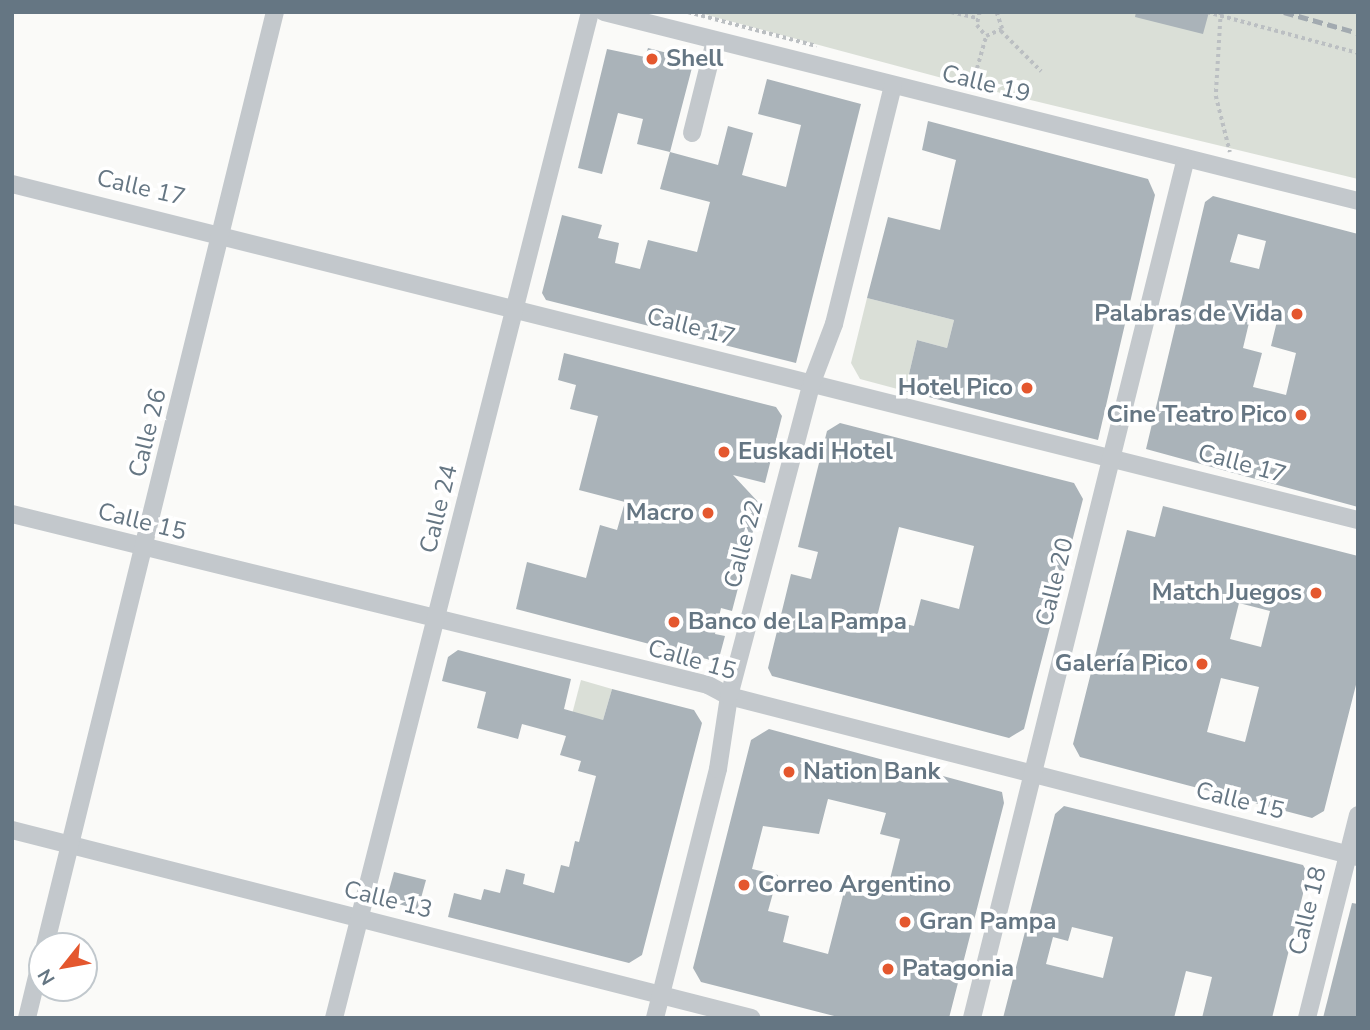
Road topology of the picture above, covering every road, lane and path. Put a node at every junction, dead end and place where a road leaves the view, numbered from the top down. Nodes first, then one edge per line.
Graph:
1 (275, 12) edge
2 (590, 12) edge
3 (604, 12) edge
4 (951, 12) edge
5 (980, 12) edge
6 (996, 12) edge
7 (1207, 12) edge
8 (1221, 14) edge
9 (977, 18) junction
10 (1001, 31) junction
11 (986, 36) junction
12 (715, 41) junction
13 (1358, 53) edge
14 (1041, 71) dead end
15 (893, 86) junction
16 (966, 104) junction
17 (692, 133) dead end
18 (1186, 158) junction
19 (1227, 167) junction
20 (12, 184) edge
21 (1358, 201) edge
22 (224, 233) junction
23 (515, 309) junction
24 (812, 382) junction
25 (1112, 456) junction
26 (12, 514) edge
27 (1358, 520) edge
28 (145, 548) junction
29 (435, 620) junction
30 (729, 696) junction
31 (1033, 774) junction
32 (1358, 815) edge
33 (12, 830) edge
34 (70, 845) junction
35 (1353, 855) edge
36 (360, 918) junction
37 (48, 932) edge
38 (661, 994) junction
39 (334, 1018) edge
40 (655, 1018) edge
41 (751, 1018) edge
42 (972, 1018) edge
43 (1307, 1018) edge

1 - 22 street, Calle 26
2 - 23 street, Calle 24
3 - 12 street, Calle 19
4 - 9 path
5 - 9 path
6 - 10 path
7 - 8 path
8 - 13 path
8 - 19 path
9 - 11 path
10 - 11 path
10 - 14 path
11 - 16 path
12 - 15 street, Calle 19
12 - 17 street
15 - 16 street, Calle 19
15 - 24 street, Calle 22
16 - 18 street, Calle 19
18 - 19 street, Calle 19
18 - 25 street, Calle 20
19 - 21 street, Calle 19
20 - 22 street, Calle 17
22 - 23 street, Calle 17
22 - 28 street, Calle 26
23 - 24 street, Calle 17
23 - 29 street, Calle 24
24 - 25 street, Calle 17
24 - 30 street, Calle 22
25 - 27 street, Calle 17
25 - 31 street, Calle 20
26 - 28 street, Calle 15
28 - 29 street, Calle 15
28 - 34 street, Calle 26
29 - 30 street, Calle 15
29 - 36 street, Calle 24
30 - 31 street, Calle 15
30 - 38 street, Calle 22
31 - 35 street, Calle 15
31 - 42 street, Calle 20
32 - 35 street, Calle 18
33 - 34 street, Calle 13
34 - 36 street, Calle 13
34 - 37 street, Calle 26
35 - 43 street, Calle 18
36 - 38 street, Calle 13
36 - 39 street, Calle 24
38 - 40 street, Calle 22
38 - 41 street, Calle 13

